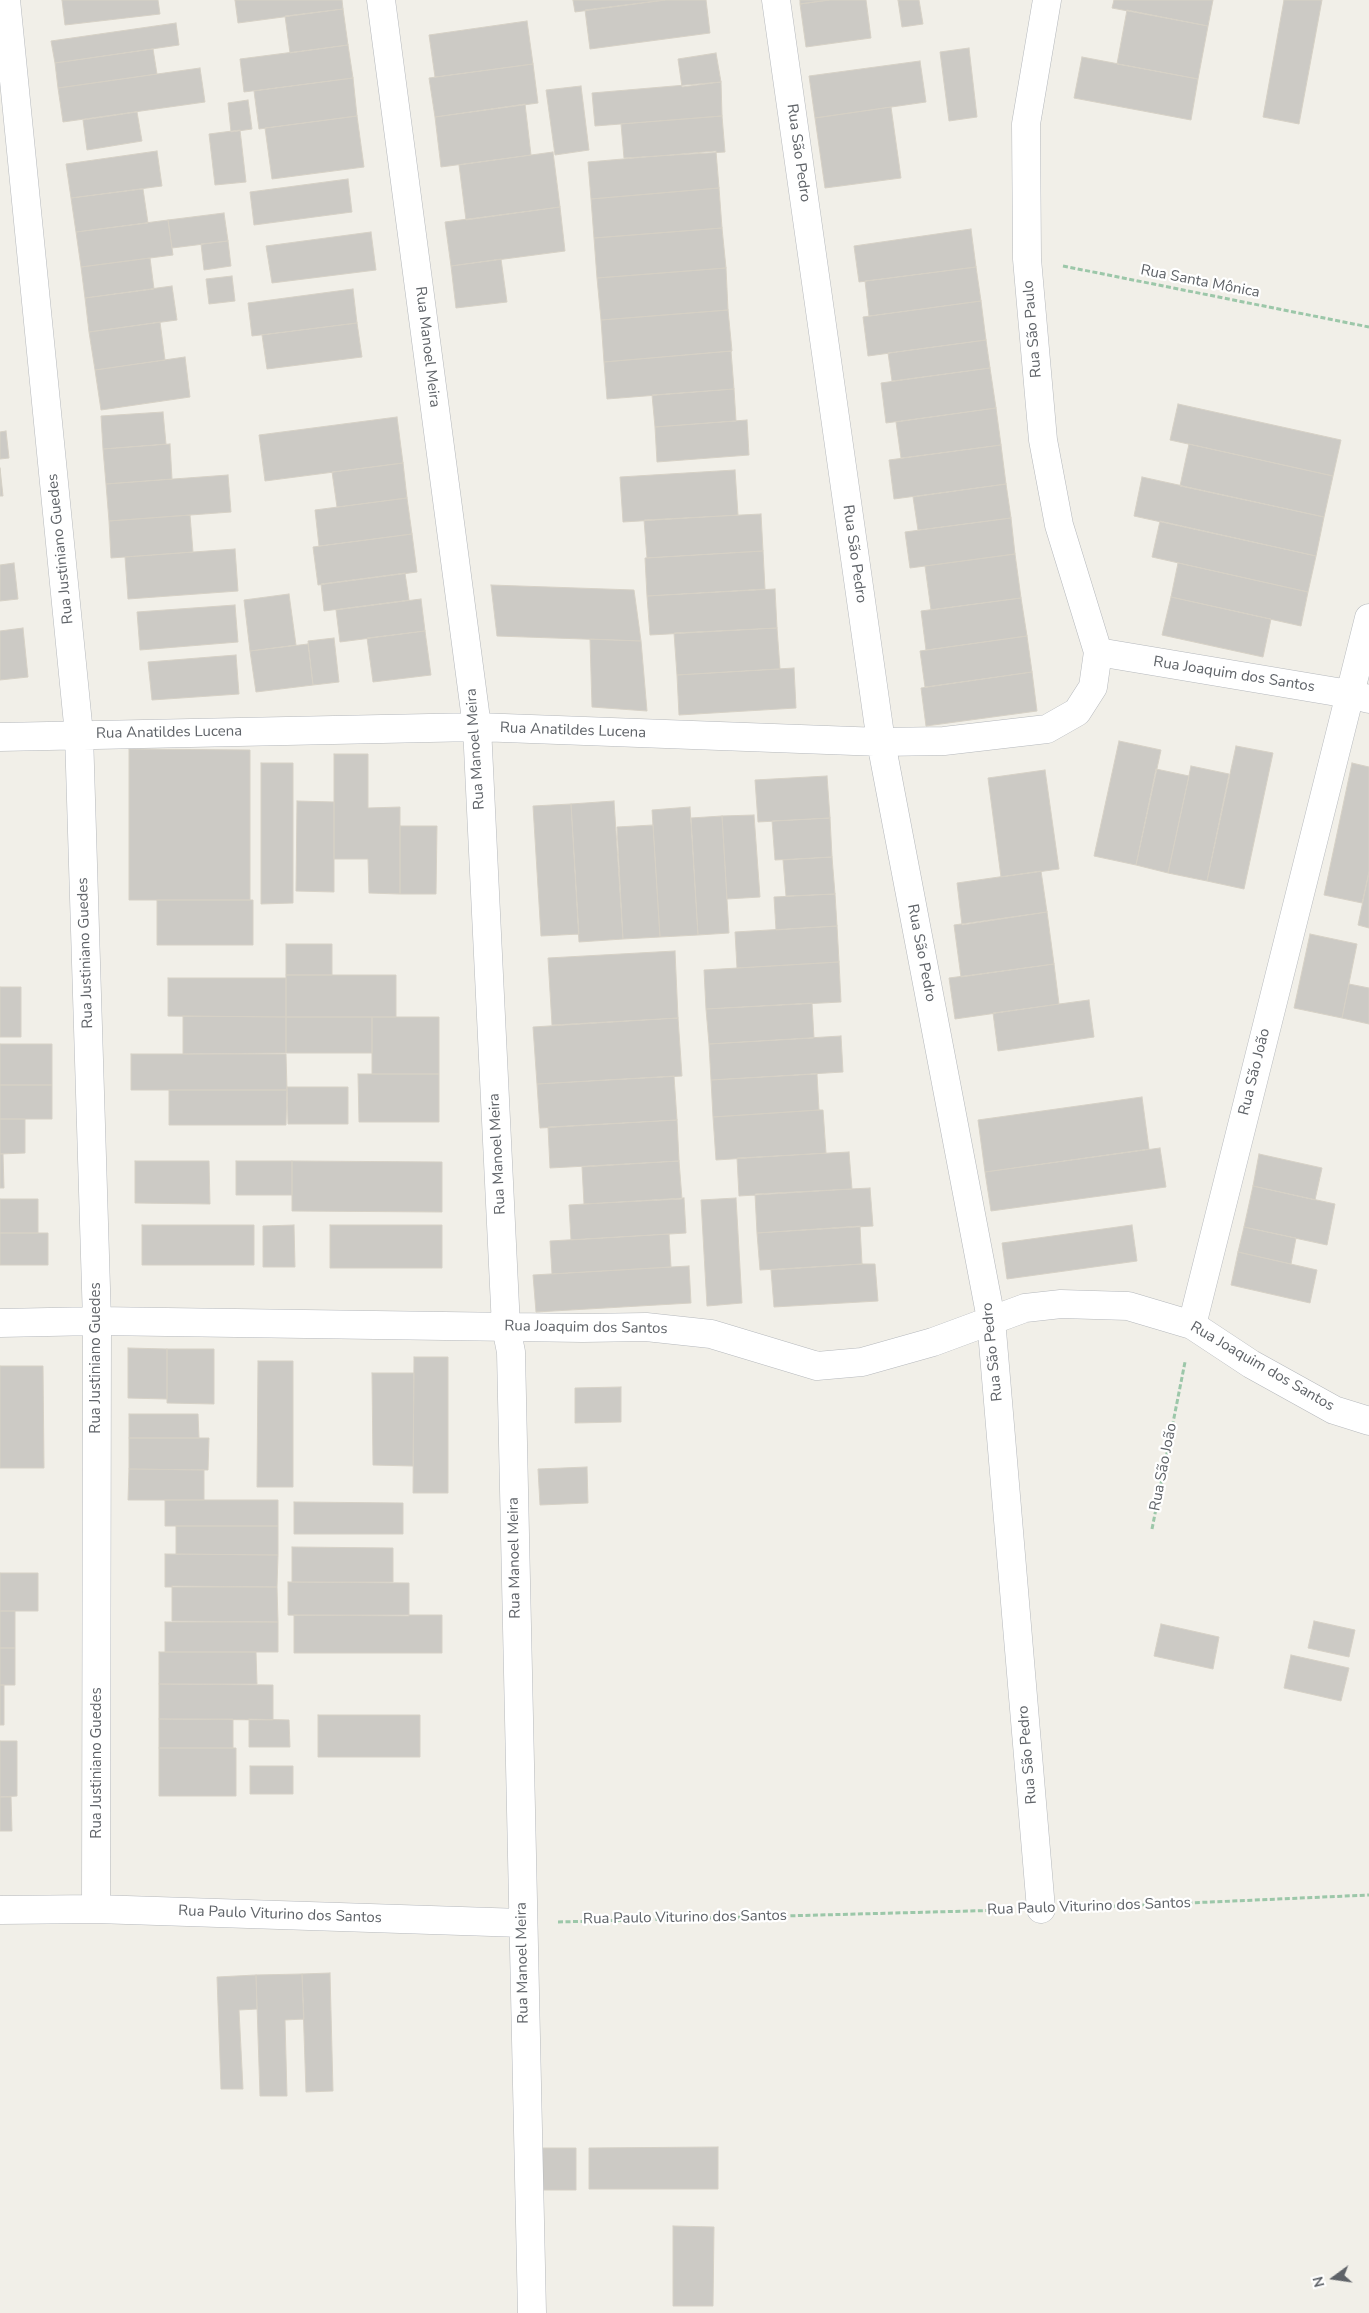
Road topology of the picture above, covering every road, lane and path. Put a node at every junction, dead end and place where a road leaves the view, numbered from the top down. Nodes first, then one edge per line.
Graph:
1 (6, 0) edge
2 (382, 0) edge
3 (776, 0) edge
4 (1047, 0) edge
5 (1028, 260) junction
6 (1369, 327) edge
7 (1369, 618) edge
8 (1098, 652) junction
9 (1359, 696) edge
10 (477, 727) junction
11 (79, 734) junction
12 (0, 737) edge
13 (881, 742) junction
14 (991, 1319) junction
15 (97, 1322) junction
16 (0, 1323) edge
17 (1192, 1325) junction
18 (506, 1327) junction
19 (1369, 1421) edge
20 (1152, 1529) dead end
21 (1369, 1895) edge
22 (96, 1909) junction
23 (1041, 1909) junction
24 (0, 1910) edge
25 (522, 1923) junction
26 (532, 2313) edge

1 - 11 street, Rua Justiniano Guedes
2 - 10 street, Rua Manoel Meira
3 - 13 street, Rua São Pedro
4 - 5 street, Rua São Paulo
5 - 6 path, Rua Santa Mônica
5 - 8 street, Rua São Paulo
7 - 9 street, Rua São João
8 - 9 street, Rua Joaquim dos Santos
8 - 13 street, Rua Anatildes Lucena
9 - 17 street, Rua São João
10 - 11 street, Rua Anatildes Lucena
10 - 13 street, Rua Anatildes Lucena
10 - 18 street, Rua Manoel Meira
11 - 12 street, Rua Anatildes Lucena
11 - 15 street, Rua Justiniano Guedes
13 - 14 street, Rua São Pedro
14 - 17 street, Rua Joaquim dos Santos
14 - 18 street, Rua Joaquim dos Santos
14 - 23 street, Rua São Pedro
15 - 16 street, Rua Joaquim dos Santos
15 - 18 street, Rua Joaquim dos Santos
15 - 22 street, Rua Justiniano Guedes
17 - 19 street, Rua Joaquim dos Santos
17 - 20 path, Rua São João
18 - 25 street, Rua Manoel Meira
21 - 23 path, Rua Paulo Viturino dos Santos
22 - 24 street, Rua Paulo Viturino dos Santos
22 - 25 street, Rua Paulo Viturino dos Santos
23 - 25 path, Rua Paulo Viturino dos Santos
25 - 26 street, Rua Manoel Meira

